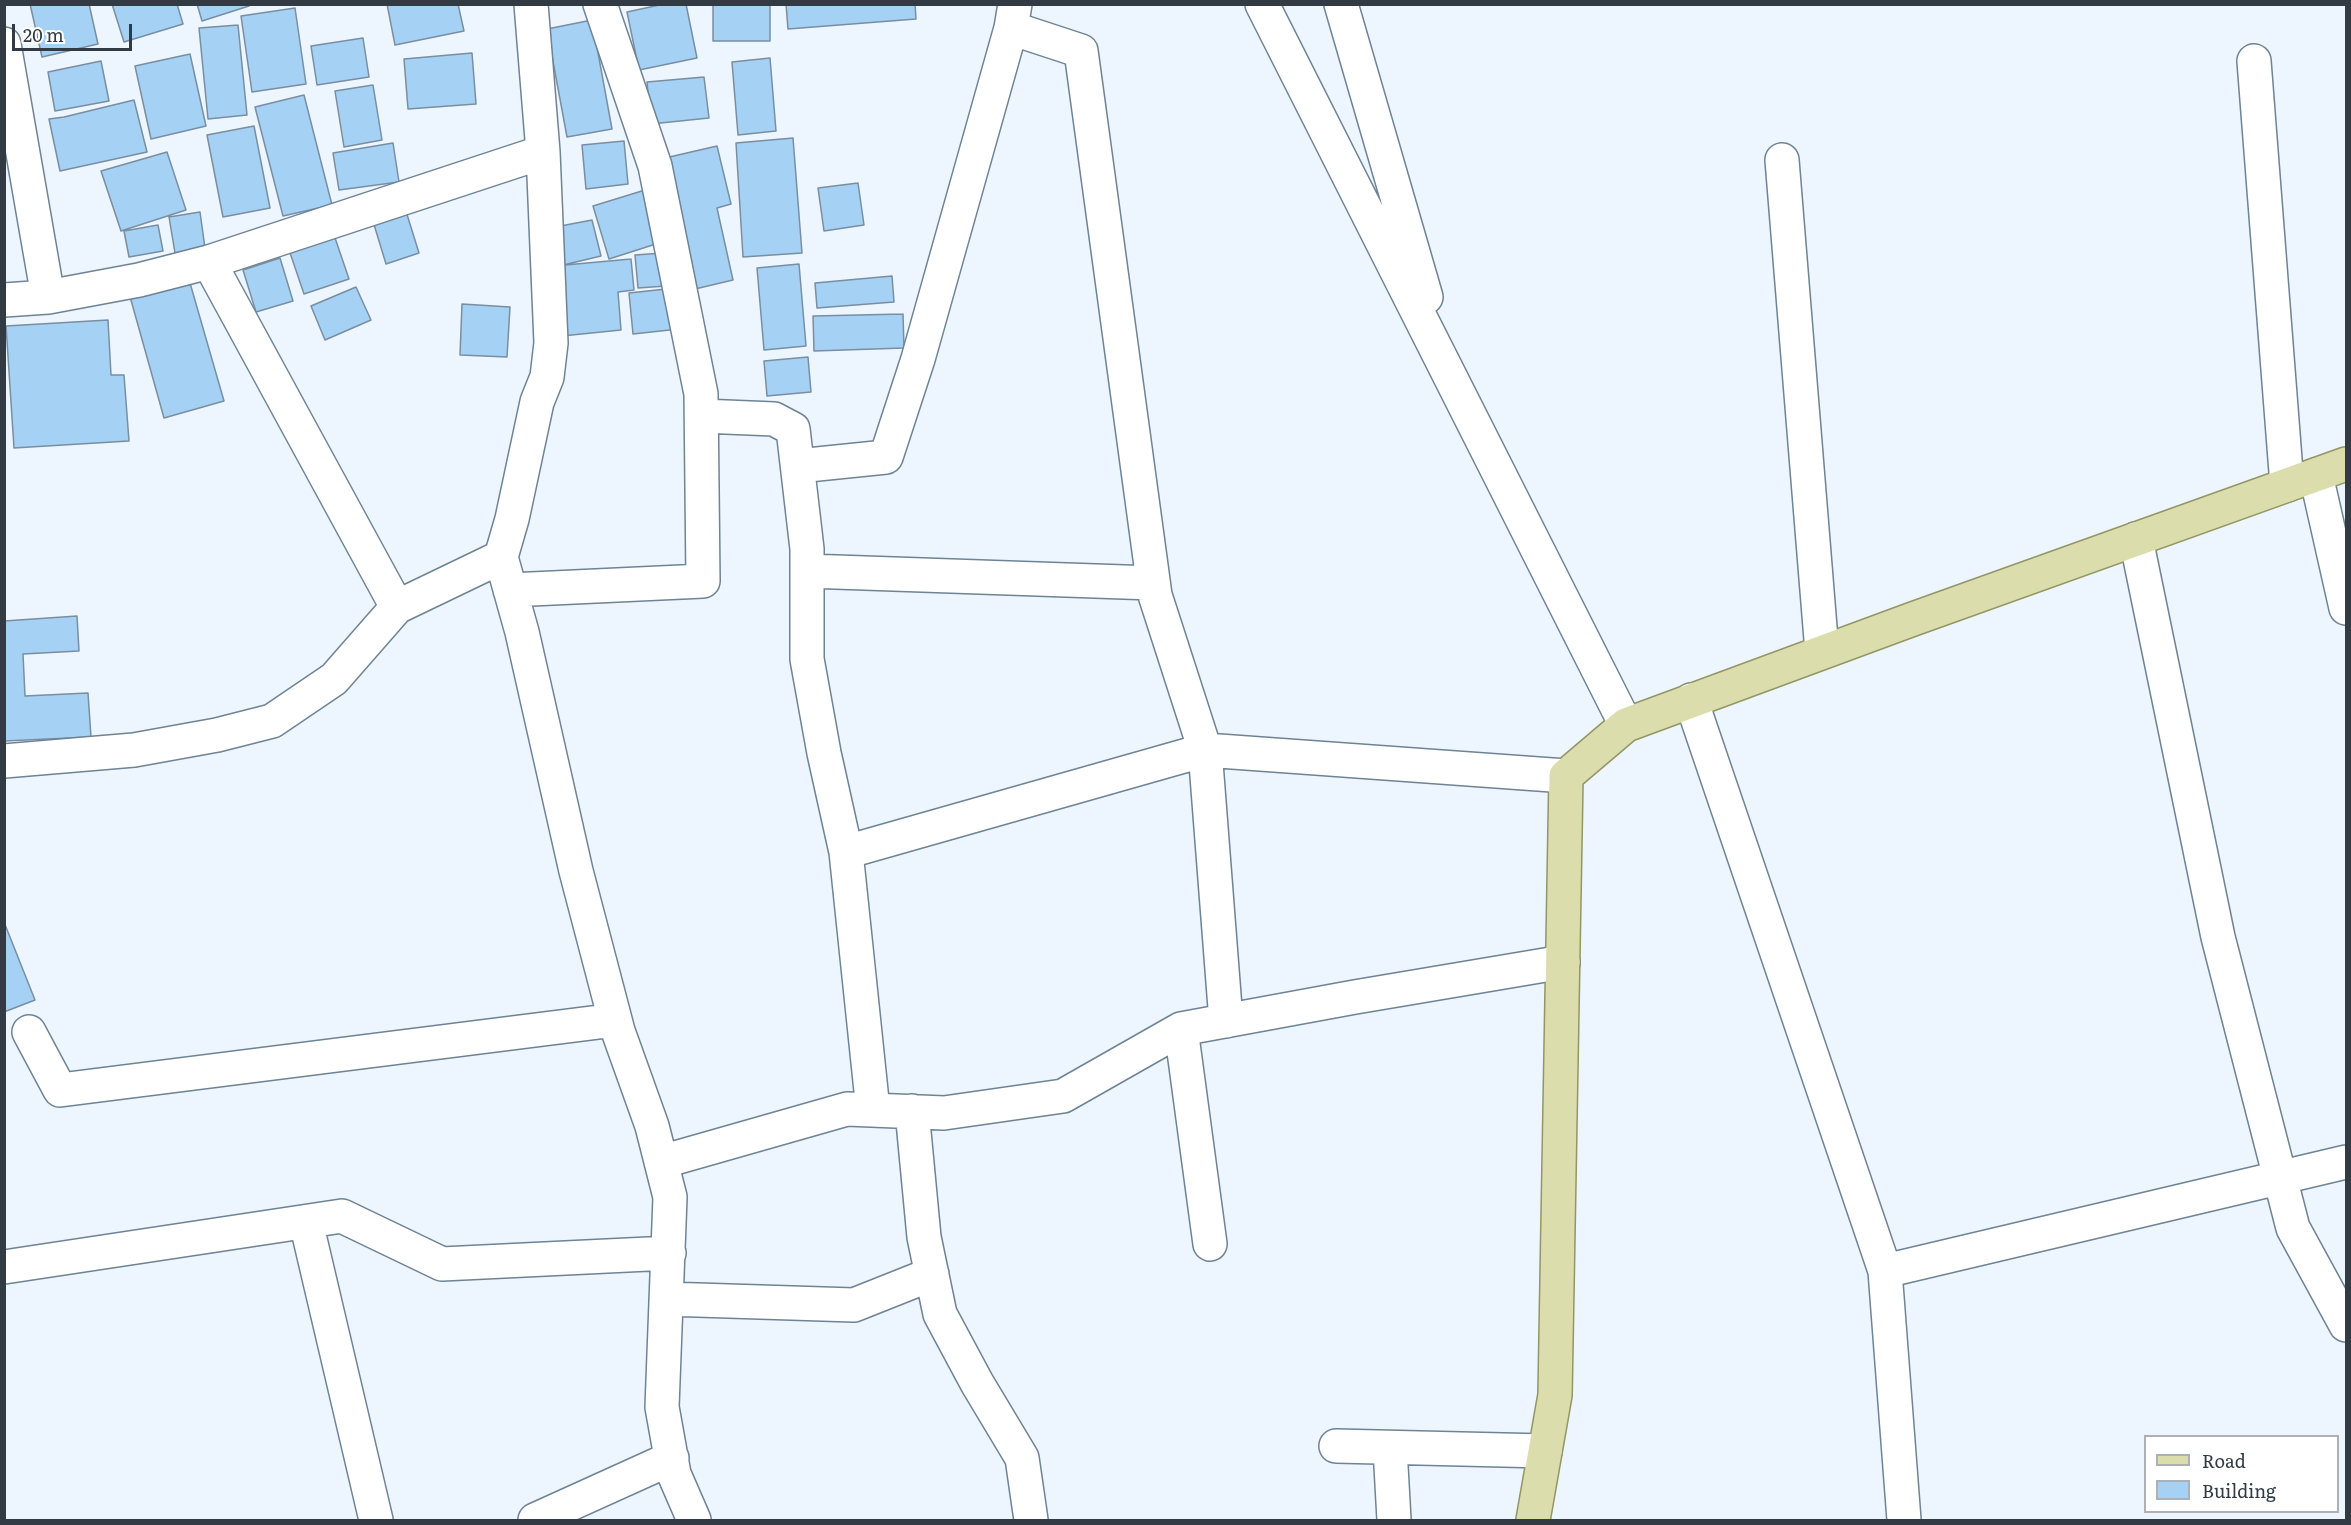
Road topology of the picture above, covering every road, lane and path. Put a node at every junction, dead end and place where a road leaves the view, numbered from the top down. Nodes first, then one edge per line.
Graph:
1 (531, 4) edge
2 (600, 4) edge
3 (1262, 4) edge
4 (1341, 4) edge
5 (1013, 16) edge
6 (4, 44) edge
7 (2254, 61) dead end
8 (543, 152) junction
9 (1782, 160) dead end
10 (209, 262) junction
11 (48, 297) junction
12 (4, 300) edge
13 (1449, 375) junction
14 (702, 416) junction
15 (2346, 464) edge
16 (798, 466) junction
17 (2301, 480) junction
18 (2136, 539) junction
19 (501, 557) junction
20 (807, 571) junction
21 (1153, 583) junction
22 (510, 590) junction
23 (397, 607) junction
24 (2346, 609) edge
25 (1822, 652) junction
26 (1691, 700) junction
27 (1626, 725) junction
28 (1205, 750) junction
29 (4, 761) edge
30 (1566, 776) junction
31 (846, 852) junction
32 (1563, 962) junction
33 (615, 1020) junction
34 (1226, 1021) junction
35 (1181, 1029) junction
36 (29, 1032) dead end
37 (873, 1110) junction
38 (912, 1111) junction
39 (661, 1162) junction
40 (2346, 1162) edge
41 (2280, 1178) junction
42 (306, 1222) junction
43 (1210, 1244) dead end
44 (669, 1253) junction
45 (4, 1268) edge
46 (1885, 1271) junction
47 (932, 1274) junction
48 (666, 1299) junction
49 (2346, 1325) edge
50 (1336, 1446) dead end
51 (1390, 1448) junction
52 (1545, 1451) junction
53 (672, 1458) junction
54 (376, 1521) edge
55 (536, 1521) edge
56 (694, 1521) edge
57 (1031, 1521) edge
58 (1394, 1521) edge
59 (1533, 1521) edge
60 (1904, 1521) edge

1 - 8 street
2 - 14 street
3 - 13 street
4 - 13 street
5 - 16 street
5 - 21 street
6 - 11 street
7 - 17 street
8 - 10 street
8 - 19 street
9 - 25 street
10 - 11 street
10 - 23 street
11 - 12 street
13 - 27 street
14 - 16 street
14 - 22 street
15 - 17 main road
16 - 20 street
17 - 18 main road
17 - 24 street
18 - 25 main road
18 - 41 street
19 - 22 street
19 - 23 street
20 - 21 street
20 - 31 street
21 - 28 street
22 - 33 street
23 - 29 street
25 - 26 main road
26 - 27 main road
26 - 46 street
27 - 30 main road
28 - 30 street
28 - 31 street
28 - 34 street
30 - 32 main road
31 - 37 street
32 - 34 street
32 - 52 main road
33 - 36 street
33 - 39 street
34 - 35 street
35 - 38 street
35 - 43 street
37 - 38 street
37 - 39 street
38 - 47 street
39 - 44 street
40 - 41 street
41 - 46 street
41 - 49 street
42 - 44 street
42 - 45 street
42 - 54 street
44 - 48 street
46 - 60 street
47 - 48 street
47 - 57 street
48 - 53 street
50 - 51 street
51 - 52 street
51 - 58 street
52 - 59 main road
53 - 55 street
53 - 56 street

